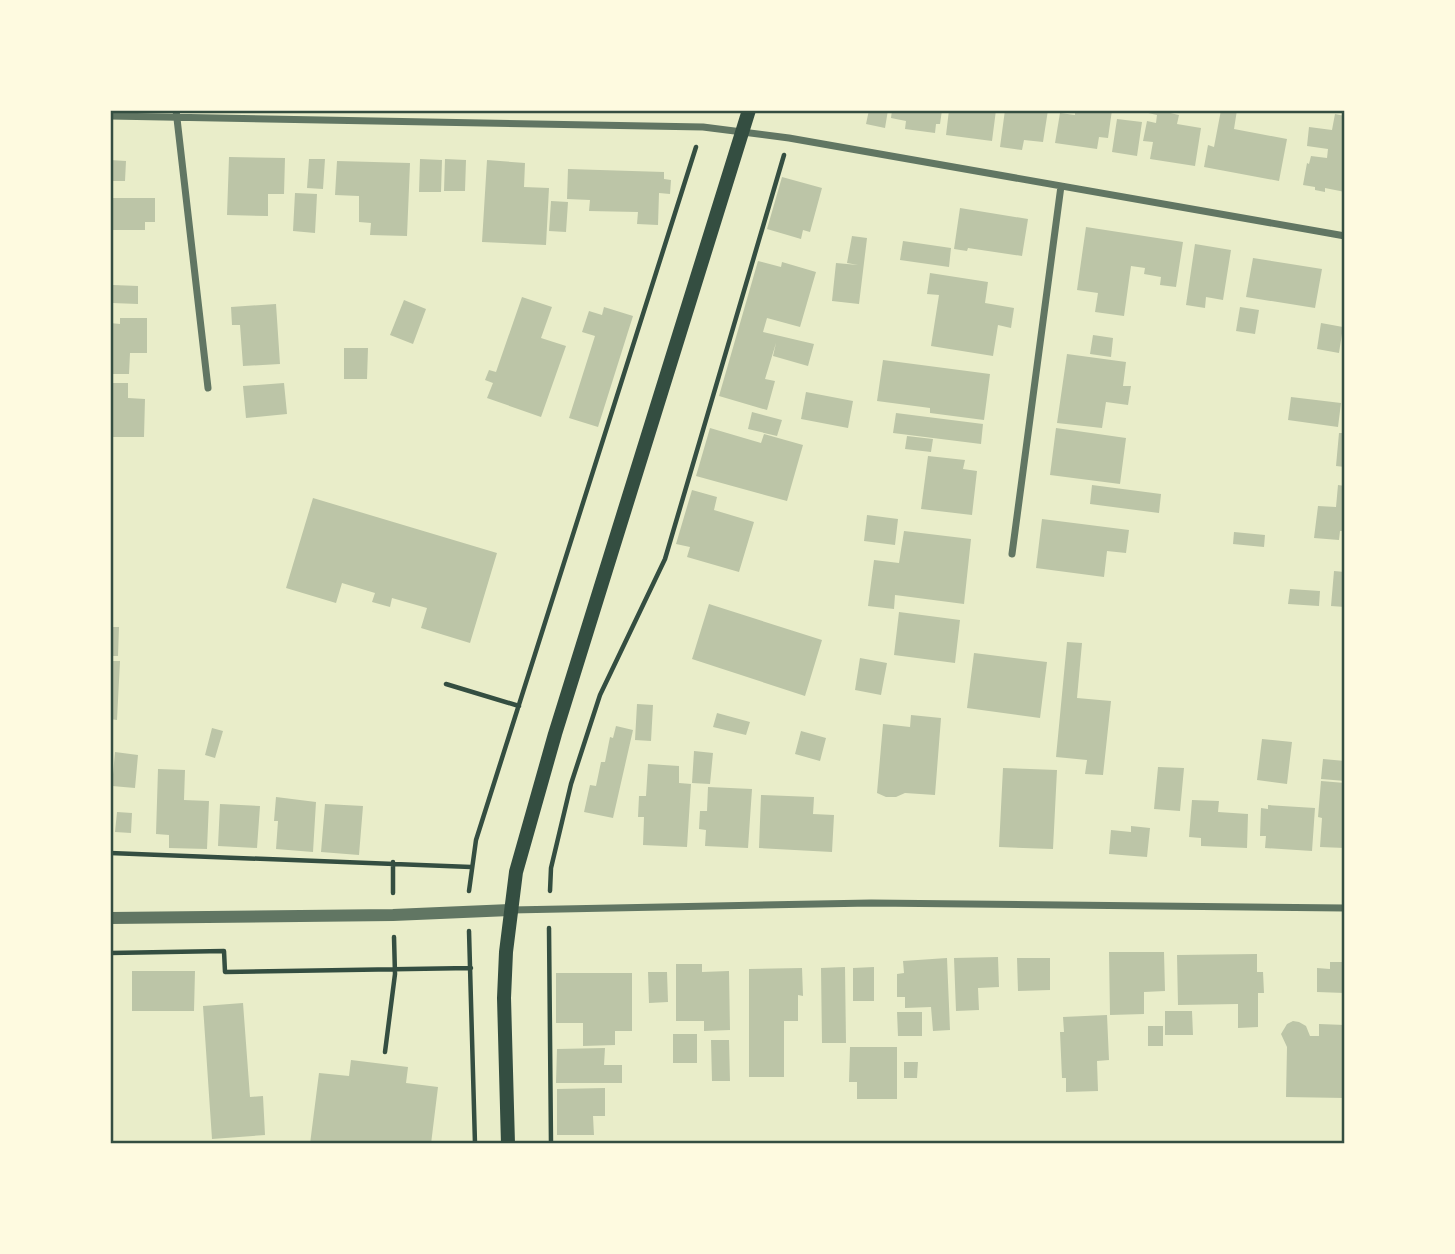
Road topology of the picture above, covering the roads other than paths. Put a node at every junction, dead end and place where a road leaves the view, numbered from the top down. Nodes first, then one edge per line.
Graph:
1 (749, 110) edge
2 (177, 113) edge
3 (110, 116) edge
4 (743, 131) junction
5 (1061, 186) junction
6 (1345, 236) edge
7 (208, 388) dead end
8 (1012, 554) dead end
9 (1345, 908) edge
10 (510, 910) junction
11 (110, 918) edge
12 (508, 1144) edge

1 - 4 main road
2 - 3 street
2 - 4 street
2 - 7 street
4 - 5 street
4 - 10 main road
5 - 6 street
5 - 8 street
9 - 10 street
10 - 11 street
10 - 12 main road

